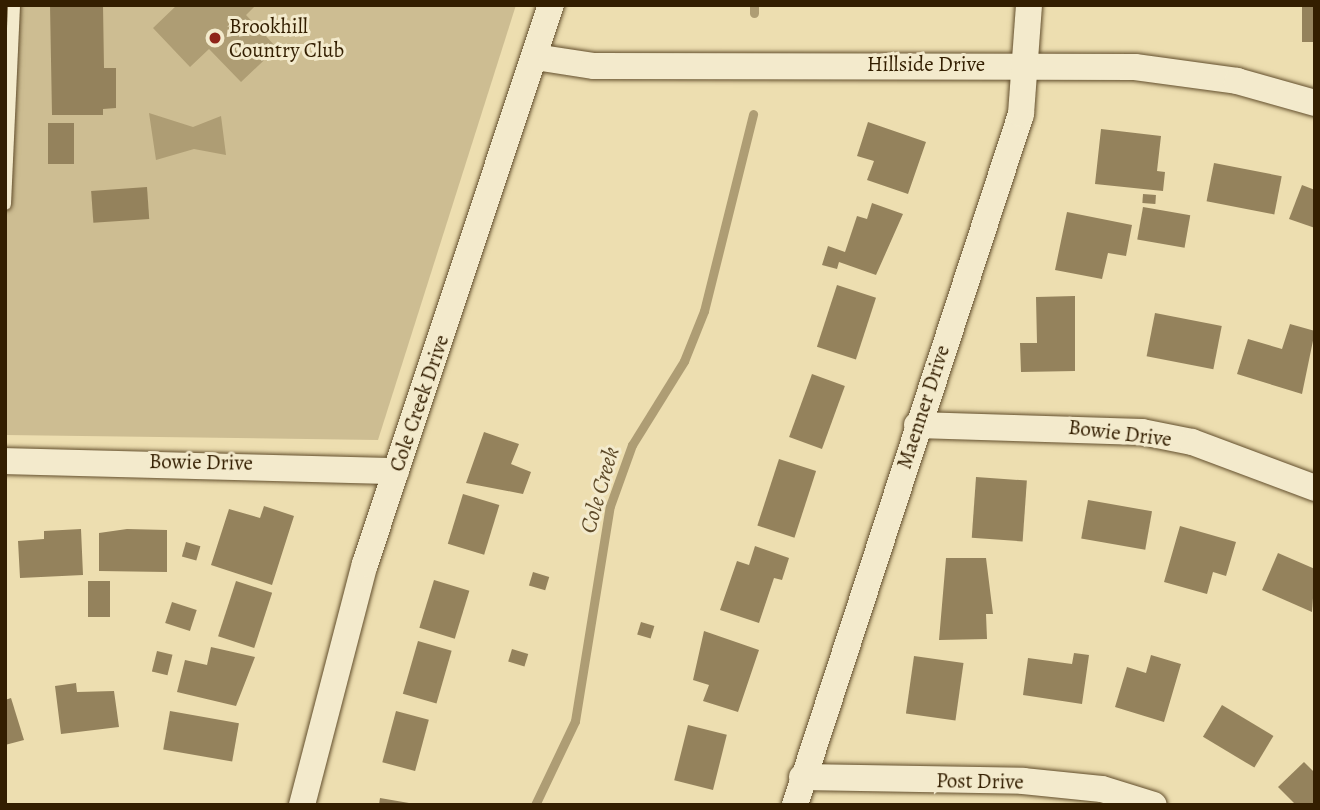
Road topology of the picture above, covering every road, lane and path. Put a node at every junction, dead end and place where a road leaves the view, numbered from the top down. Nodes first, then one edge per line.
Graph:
1 (14, 5) edge
2 (551, 5) edge
3 (1029, 5) edge
4 (535, 57) junction
5 (1026, 63) junction
6 (1315, 103) edge
7 (5, 204) edge
8 (917, 425) junction
9 (5, 461) edge
10 (396, 471) junction
11 (1315, 488) edge
12 (802, 777) junction
13 (302, 805) edge
14 (795, 805) edge
15 (1154, 805) edge

1 - 7 lane
2 - 4 street, Cole Creek Drive
3 - 5 street, Maenner Drive
4 - 5 street, Hillside Drive
4 - 10 street, Cole Creek Drive
5 - 6 street, Hillside Drive
5 - 8 street, Maenner Drive
8 - 11 street, Bowie Drive
8 - 12 street, Maenner Drive
9 - 10 street, Bowie Drive
10 - 13 street, Cole Creek Drive
12 - 14 street, Maenner Drive
12 - 15 street, Post Drive

